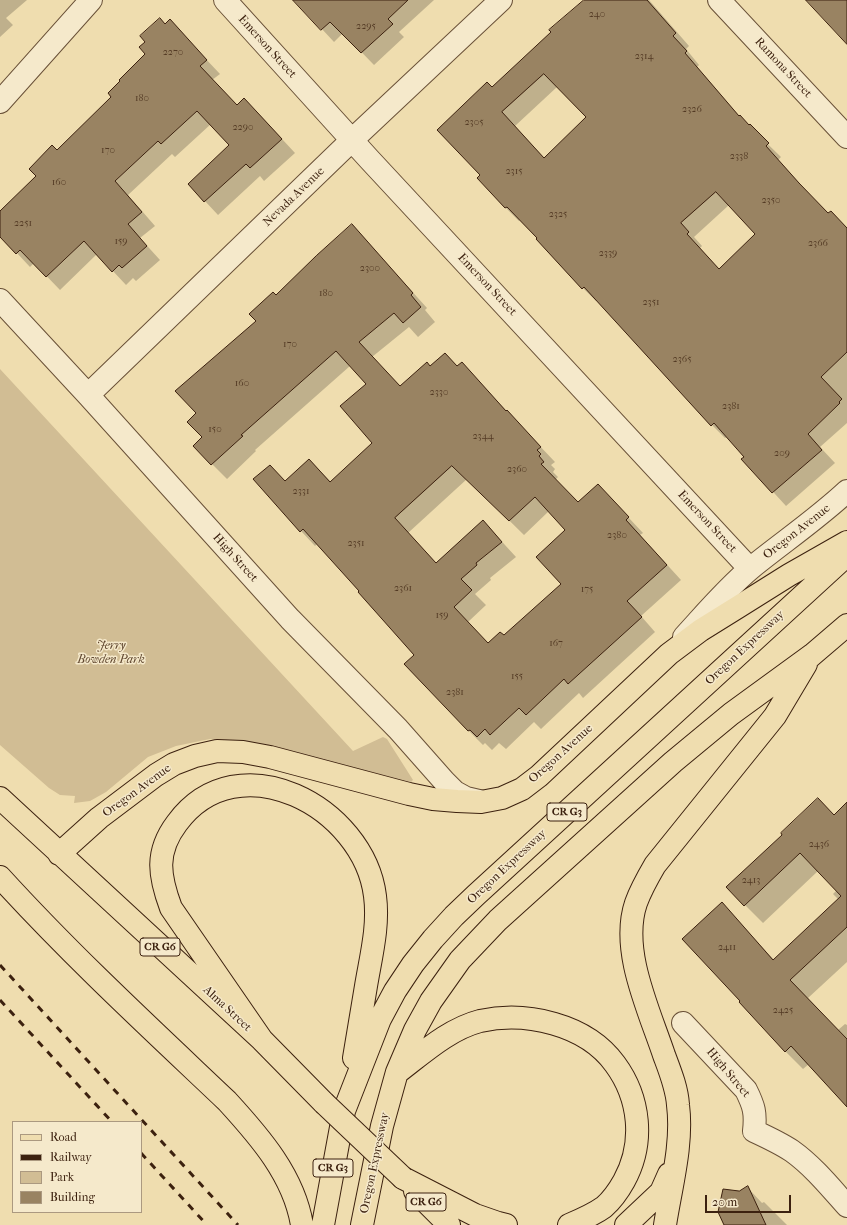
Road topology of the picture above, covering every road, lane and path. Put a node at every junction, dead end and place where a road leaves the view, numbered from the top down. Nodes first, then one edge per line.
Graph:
1 (91, 0) edge
2 (225, 0) edge
3 (501, 0) edge
4 (719, 0) edge
5 (0, 102) edge
6 (847, 137) edge
7 (352, 140) junction
8 (0, 300) edge
9 (88, 395) junction
10 (844, 494) edge
11 (847, 542) edge
12 (847, 555) edge
13 (750, 568) junction
14 (847, 625) edge
15 (669, 654) junction
16 (812, 654) junction
17 (0, 798) edge
18 (481, 802) junction
19 (59, 854) junction
20 (0, 878) edge
21 (683, 1023) dead end
22 (262, 1040) junction
23 (397, 1072) junction
24 (344, 1111) junction
25 (678, 1148) junction
26 (403, 1178) junction
27 (847, 1206) edge
28 (302, 1225) edge
29 (322, 1225) edge
30 (362, 1225) edge
31 (449, 1225) edge
32 (506, 1225) edge
33 (569, 1225) edge
34 (626, 1225) edge
35 (665, 1225) edge

1 - 5 street
2 - 7 street, Emerson Street
3 - 7 street, Nevada Avenue
4 - 6 street, Ramona Street
7 - 9 street, Nevada Avenue
7 - 13 street, Emerson Street
8 - 9 street, High Street
9 - 18 street, High Street
10 - 13 street, Oregon Avenue
11 - 15 main road
12 - 24 main road, Oregon Expressway / CR G3
13 - 15 street, Oregon Avenue
14 - 16 main road, Oregon Expressway / CR G3
15 - 18 main road, Oregon Avenue
16 - 23 main road, Oregon Expressway / CR G3
16 - 25 main road
17 - 19 main road, Alma Street
18 - 19 main road, Oregon Avenue
19 - 22 main road, Alma Street / CR G6
20 - 28 main road
21 - 27 street, High Street
22 - 24 main road
22 - 26 main road, Alma Street / CR G6, bridge
23 - 30 main road, Oregon Expressway / CR G3
23 - 33 main road
24 - 29 main road, Oregon Expressway / CR G3
25 - 34 main road
25 - 35 main road
26 - 31 main road, Alma Street / CR G6
26 - 32 main road

